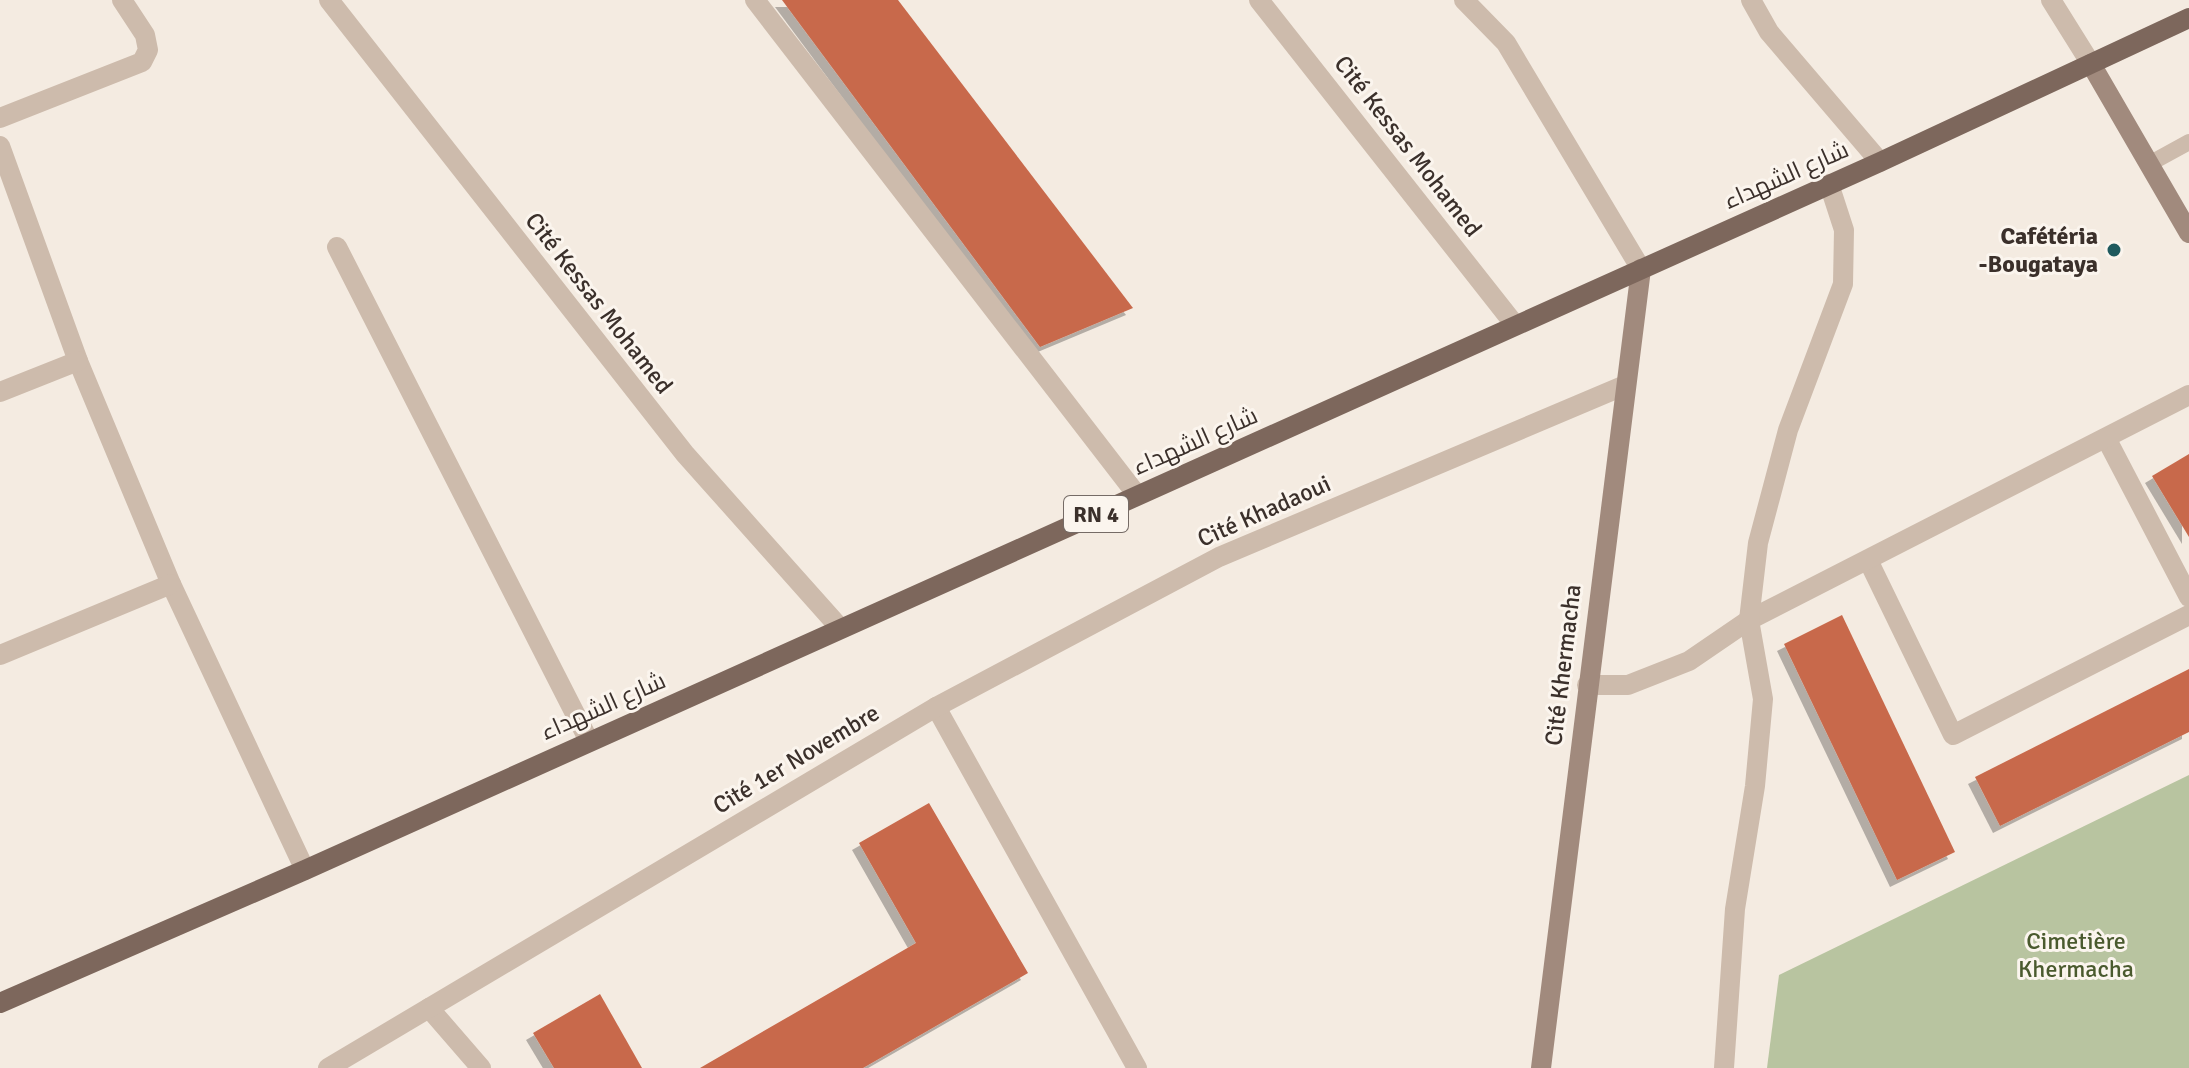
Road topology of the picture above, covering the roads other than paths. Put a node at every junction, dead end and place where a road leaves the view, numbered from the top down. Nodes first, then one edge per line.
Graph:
1 (122, 0) edge
2 (329, 0) edge
3 (755, 0) edge
4 (1259, 0) edge
5 (1464, 0) edge
6 (1751, 0) edge
7 (2051, 0) edge
8 (2189, 18) edge
9 (2091, 64) junction
10 (0, 118) edge
11 (2189, 142) edge
12 (0, 146) edge
13 (1880, 162) junction
14 (2149, 164) junction
15 (1829, 184) junction
16 (2189, 233) edge
17 (337, 247) dead end
18 (1641, 269) junction
19 (1515, 325) junction
20 (78, 361) junction
21 (1623, 386) junction
22 (0, 392) edge
23 (2189, 395) edge
24 (2106, 438) junction
25 (1137, 495) junction
26 (1868, 560) junction
27 (171, 584) junction
28 (2189, 597) edge
29 (2189, 615) edge
30 (1749, 620) junction
31 (840, 628) junction
32 (0, 655) edge
33 (1587, 685) junction
34 (936, 707) junction
35 (589, 741) junction
36 (305, 870) junction
37 (0, 1003) edge
38 (429, 1008) junction
39 (328, 1068) edge
40 (481, 1068) edge
41 (1137, 1068) edge
42 (1541, 1068) edge
43 (1724, 1068) edge

1 - 10 street
2 - 31 street, Cité Kessas Mohamed
3 - 25 street
4 - 19 street, Cité Kessas Mohamed
5 - 18 street
6 - 13 street
7 - 9 street
8 - 9 main road, شارع الشهداء / RN 4
9 - 13 main road, شارع الشهداء / RN 4
9 - 14 street
11 - 14 lane
12 - 20 street
13 - 15 main road, شارع الشهداء / RN 4
14 - 16 street
15 - 18 main road, شارع الشهداء / RN 4
15 - 30 street
17 - 35 street
18 - 19 main road, شارع الشهداء / RN 4
18 - 21 street, Cité Khermacha
19 - 25 main road, شارع الشهداء / RN 4
20 - 22 street
20 - 27 street
21 - 33 street, Cité Khermacha
21 - 34 street, Cité Khadaoui
23 - 24 street
24 - 26 street
24 - 28 street
25 - 31 main road, شارع الشهداء / RN 4
26 - 29 street
26 - 30 street
27 - 32 street
27 - 36 street
30 - 33 street
30 - 43 street
31 - 35 main road, شارع الشهداء / RN 4
33 - 42 street, Cité Khermacha
34 - 38 street, Cité 1er Novembre
34 - 41 street
35 - 36 main road, شارع الشهداء / RN 4
36 - 37 main road, شارع الشهداء / RN 4
38 - 39 street, Cité 1er Novembre
38 - 40 street

